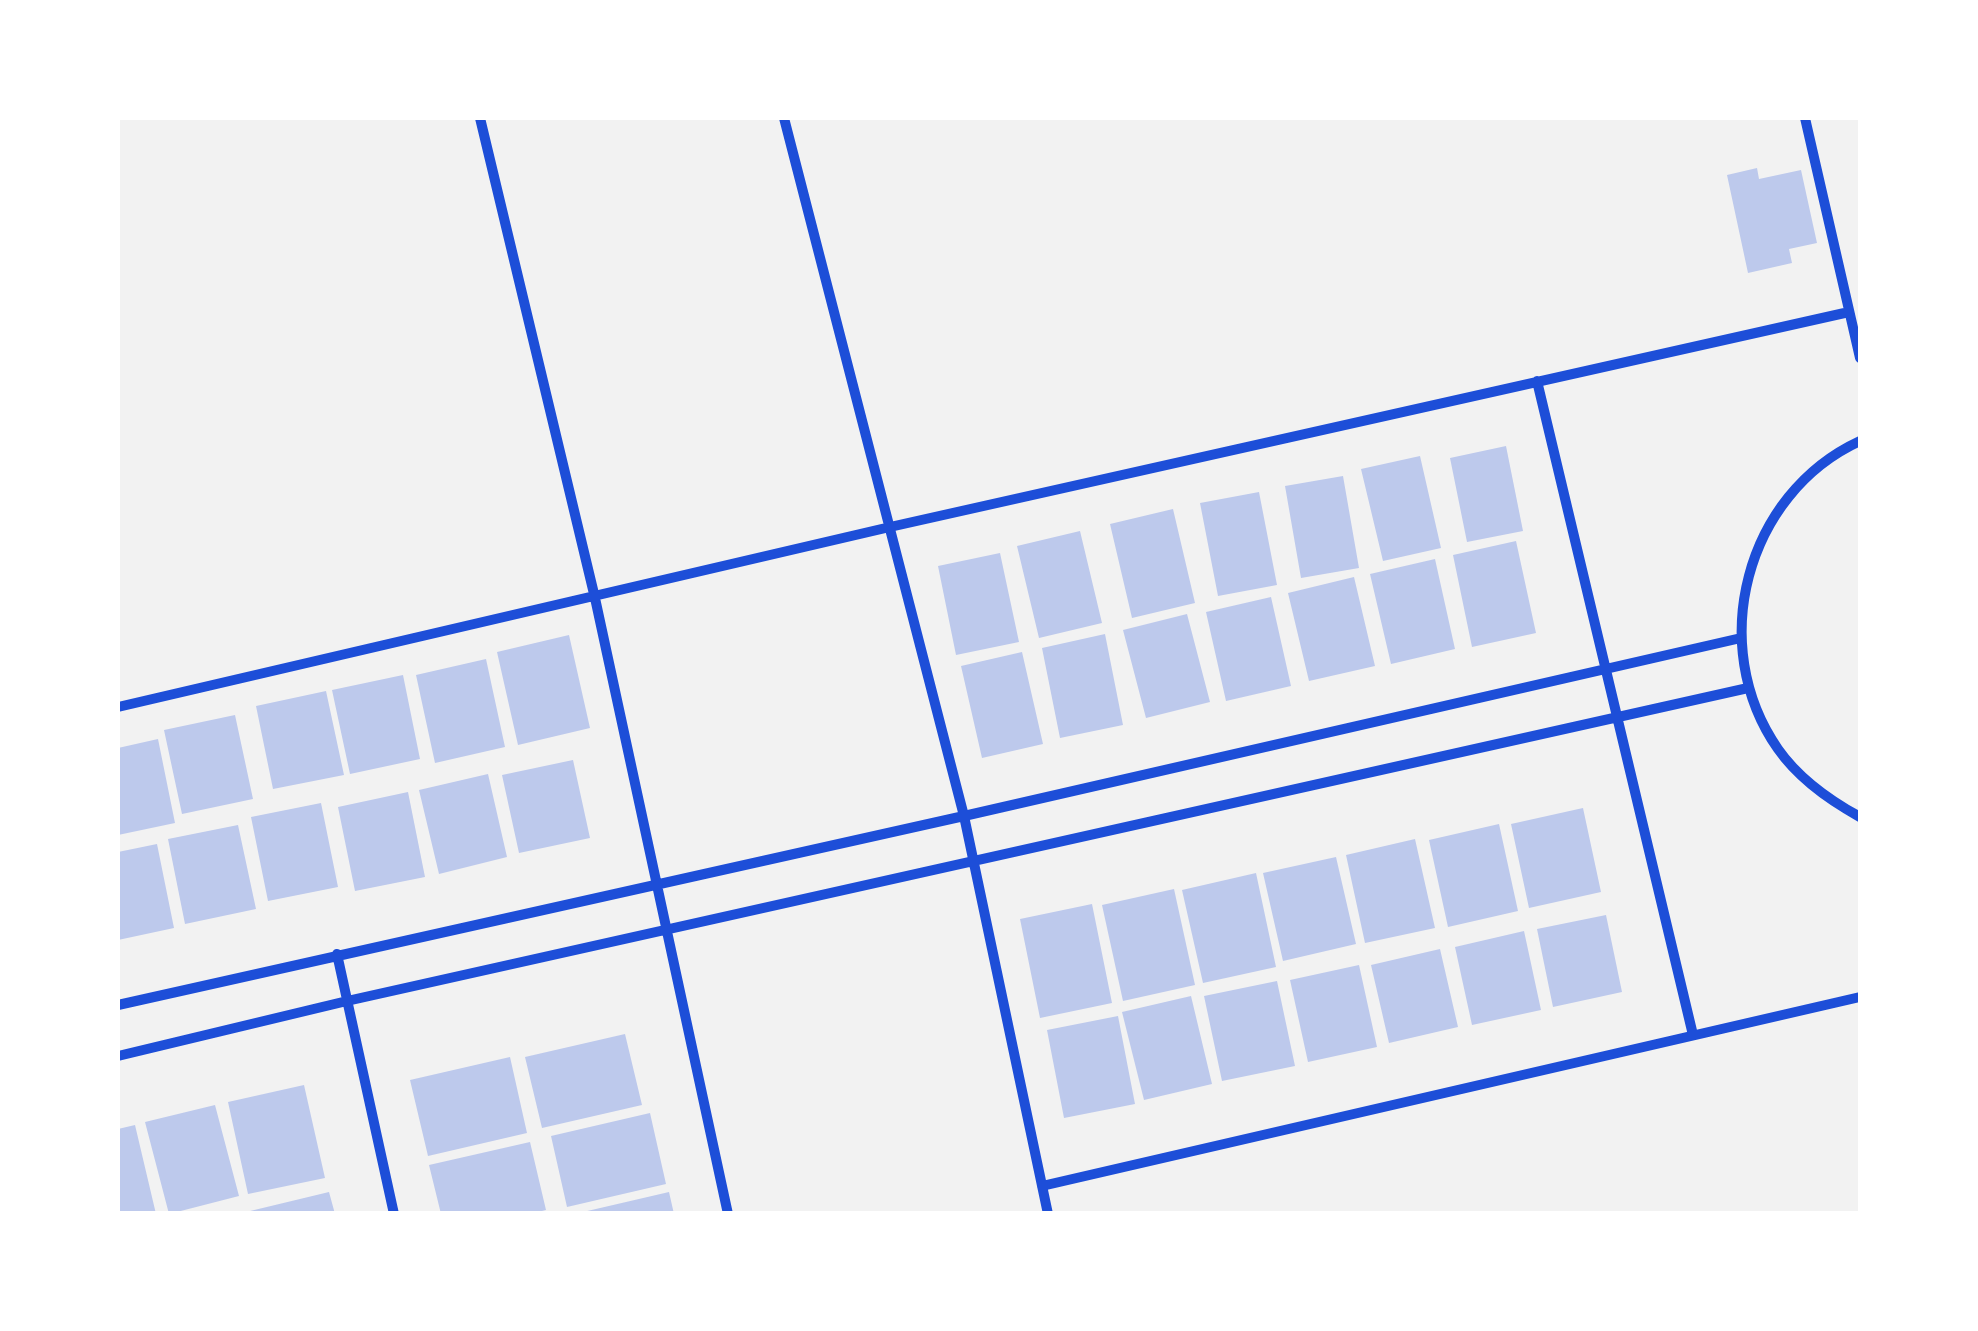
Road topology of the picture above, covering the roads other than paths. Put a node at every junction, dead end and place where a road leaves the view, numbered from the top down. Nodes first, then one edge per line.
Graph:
1 (480, 118) edge
2 (784, 118) edge
3 (1806, 118) edge
4 (1850, 312) junction
5 (1860, 358) edge
6 (1537, 381) junction
7 (1860, 442) edge
8 (890, 526) junction
9 (594, 598) junction
10 (1741, 638) junction
11 (1607, 669) junction
12 (1748, 688) junction
13 (118, 707) edge
14 (1616, 718) junction
15 (964, 816) junction
16 (1860, 818) edge
17 (973, 862) junction
18 (656, 884) junction
19 (666, 929) junction
20 (337, 954) junction
21 (1860, 997) edge
22 (347, 1001) junction
23 (118, 1005) edge
24 (1693, 1035) junction
25 (118, 1056) edge
26 (1042, 1186) junction
27 (394, 1214) edge
28 (728, 1214) edge
29 (1048, 1214) edge

1 - 9 street
2 - 8 street
3 - 4 street
4 - 5 street
4 - 6 street
6 - 8 street
6 - 11 street
7 - 10 street
8 - 9 street
8 - 15 street
9 - 13 street
9 - 18 street
10 - 11 street
10 - 12 street
11 - 14 street
11 - 15 street
12 - 14 street
12 - 16 street
14 - 17 street
14 - 24 street
15 - 17 street
15 - 18 street
17 - 19 street
17 - 26 street
18 - 19 street
18 - 20 street
19 - 22 street
19 - 28 street
20 - 22 street
20 - 23 street
21 - 24 street
22 - 25 street
22 - 27 street
24 - 26 street
26 - 29 street

